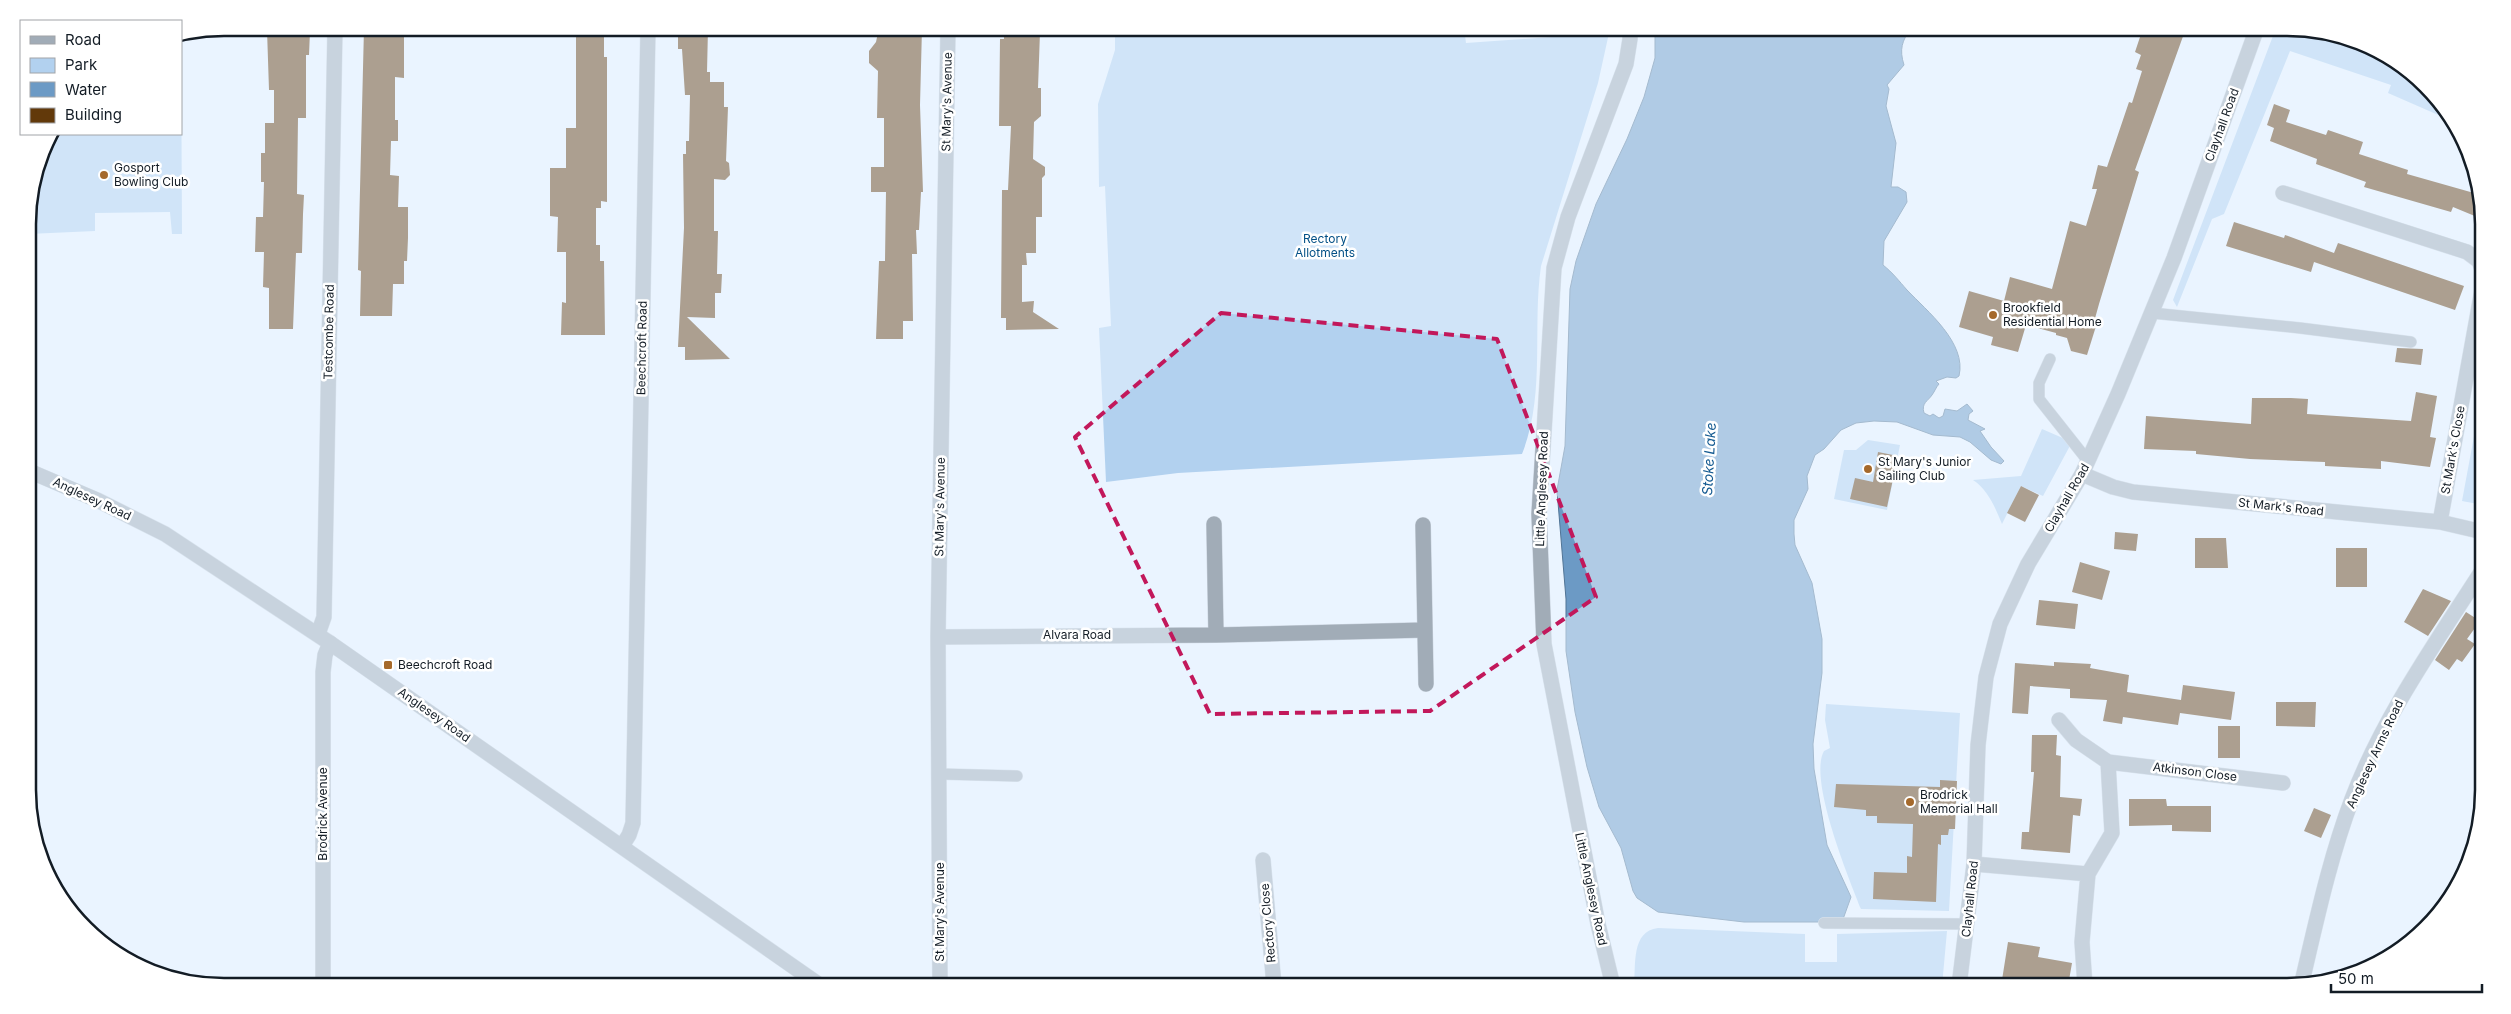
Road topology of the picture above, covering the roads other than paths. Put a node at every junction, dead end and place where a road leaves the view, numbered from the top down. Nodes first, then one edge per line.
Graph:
1 (335, 36) edge
2 (648, 36) edge
3 (948, 36) edge
4 (1630, 36) edge
5 (2254, 36) edge
6 (2283, 193) dead end
7 (2475, 258) edge
8 (2152, 313) junction
9 (2475, 339) edge
10 (2411, 342) dead end
11 (2050, 359) dead end
12 (2085, 467) junction
13 (36, 474) edge
14 (2440, 522) junction
15 (1214, 524) dead end
16 (1423, 525) dead end
17 (2475, 530) edge
18 (2475, 582) edge
19 (1425, 630) junction
20 (1216, 635) junction
21 (938, 637) junction
22 (324, 639) junction
23 (1426, 684) dead end
24 (2059, 720) dead end
25 (2108, 762) junction
26 (940, 774) junction
27 (1017, 776) dead end
28 (2283, 783) dead end
29 (622, 846) junction
30 (1263, 860) dead end
31 (1974, 864) junction
32 (2088, 874) junction
33 (1824, 923) dead end
34 (1968, 924) junction
35 (2303, 977) edge
36 (323, 978) edge
37 (810, 978) edge
38 (940, 978) edge
39 (1273, 978) edge
40 (1610, 978) edge
41 (1961, 978) edge
42 (2084, 978) edge

1 - 22 street, Testcombe Road
2 - 29 street, Beechcroft Road
3 - 21 street, St Mary's Avenue
4 - 40 street, Little Anglesey Road
5 - 8 street, Clayhall Road
6 - 7 street
8 - 10 lane
8 - 12 street, Clayhall Road
9 - 14 street, St Mark's Close
11 - 12 lane
12 - 14 street, St Mark's Road
12 - 31 street, Clayhall Road
13 - 22 street, Anglesey Road
14 - 17 street, St Mark's Road
15 - 20 street
16 - 19 street
18 - 35 street, Anglesey Arms Road
19 - 20 street, Alvara Road
19 - 23 street
20 - 21 street, Alvara Road
21 - 26 street, St Mary's Avenue
22 - 29 street, Anglesey Road
22 - 36 street, Brodrick Avenue
24 - 25 street, Atkinson Close
25 - 28 street, Atkinson Close
25 - 32 street
26 - 27 lane
26 - 38 street, St Mary's Avenue
29 - 37 street, Anglesey Road
30 - 39 street, Rectory Close
31 - 32 street
31 - 34 street, Clayhall Road
32 - 42 street
33 - 34 lane
34 - 41 street, Clayhall Road

